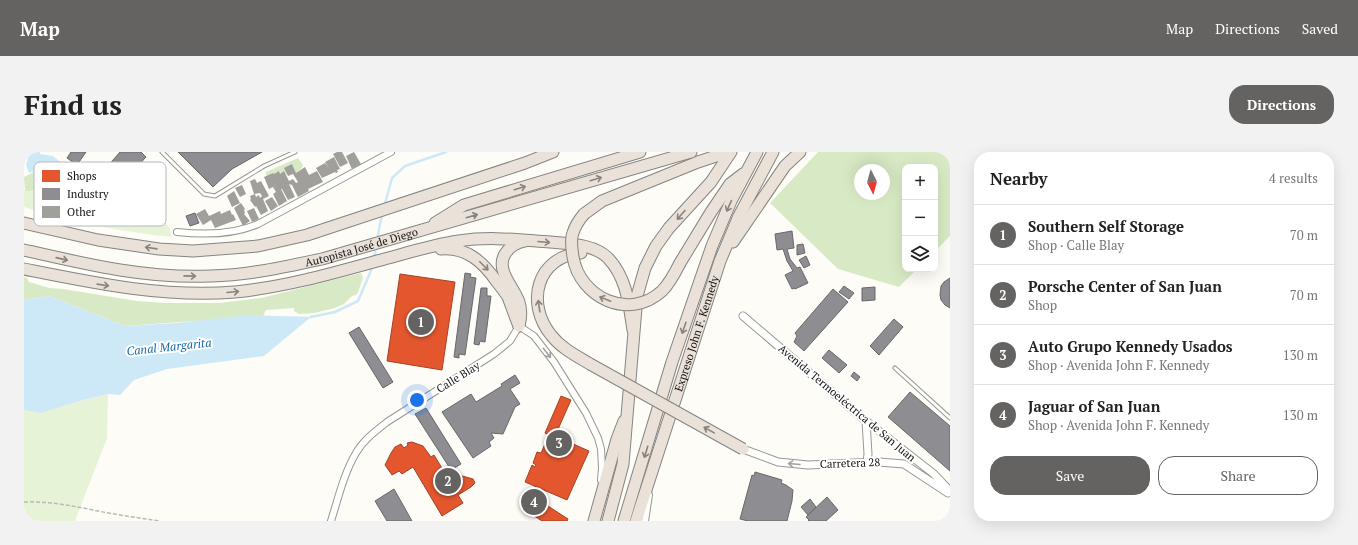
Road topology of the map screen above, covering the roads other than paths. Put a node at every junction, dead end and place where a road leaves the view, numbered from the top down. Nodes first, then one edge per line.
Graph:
1 (162, 152) edge
2 (294, 152) edge
3 (391, 152) edge
4 (553, 152) edge
5 (640, 152) edge
6 (691, 152) edge
7 (729, 152) edge
8 (757, 152) edge
9 (773, 152) edge
10 (800, 152) edge
11 (747, 171) junction
12 (24, 223) edge
13 (34, 225) edge
14 (38, 226) edge
15 (421, 231) junction
16 (178, 232) dead end
17 (528, 240) junction
18 (24, 250) edge
19 (404, 254) junction
20 (720, 261) junction
21 (24, 269) edge
22 (617, 270) junction
23 (743, 316) dead end
24 (519, 326) junction
25 (633, 330) junction
26 (895, 368) dead end
27 (628, 409) junction
28 (950, 418) edge
29 (866, 421) junction
30 (743, 449) joint
31 (867, 462) junction
32 (652, 471) junction
33 (950, 491) edge
34 (950, 494) edge
35 (331, 521) edge
36 (594, 521) edge
37 (608, 521) edge
38 (624, 521) edge
39 (636, 521) edge
40 (645, 521) edge

1 - 2 lane
3 - 16 street
4 -> 14 highway
15 -> 5 highway
15 -> 6 highway, Autopista José de Diego
11 -> 7 highway, bridge
7 -> 25 highway
8 - 11 highway, Expreso John F. Kennedy
9 - 20 highway, Expreso John F. Kennedy
10 - 20 highway
11 -> 38 highway, Expreso John F. Kennedy
13 -> 12 highway
18 -> 15 highway, Autopista José de Diego
17 - 19 highway
17 -> 22 highway
17 - 24 highway
21 -> 19 highway
19 -> 24 highway
20 - 32 highway, Expreso John F. Kennedy
22 - 25 highway
30 -> 22 highway, bridge
23 - 29 street, Avenida Termoeléctrica de San Juan
24 - 35 street, Calle Blay
24 -> 36 street
25 - 27 highway
26 - 28 lane
27 - 36 highway
27 - 37 highway
29 - 31 street
29 - 33 street, Avenida Termoeléctrica de San Juan
31 -> 30 street, Carretera 28
31 - 34 street, Carretera 28
32 - 39 highway, Expreso John F. Kennedy
32 - 40 street

